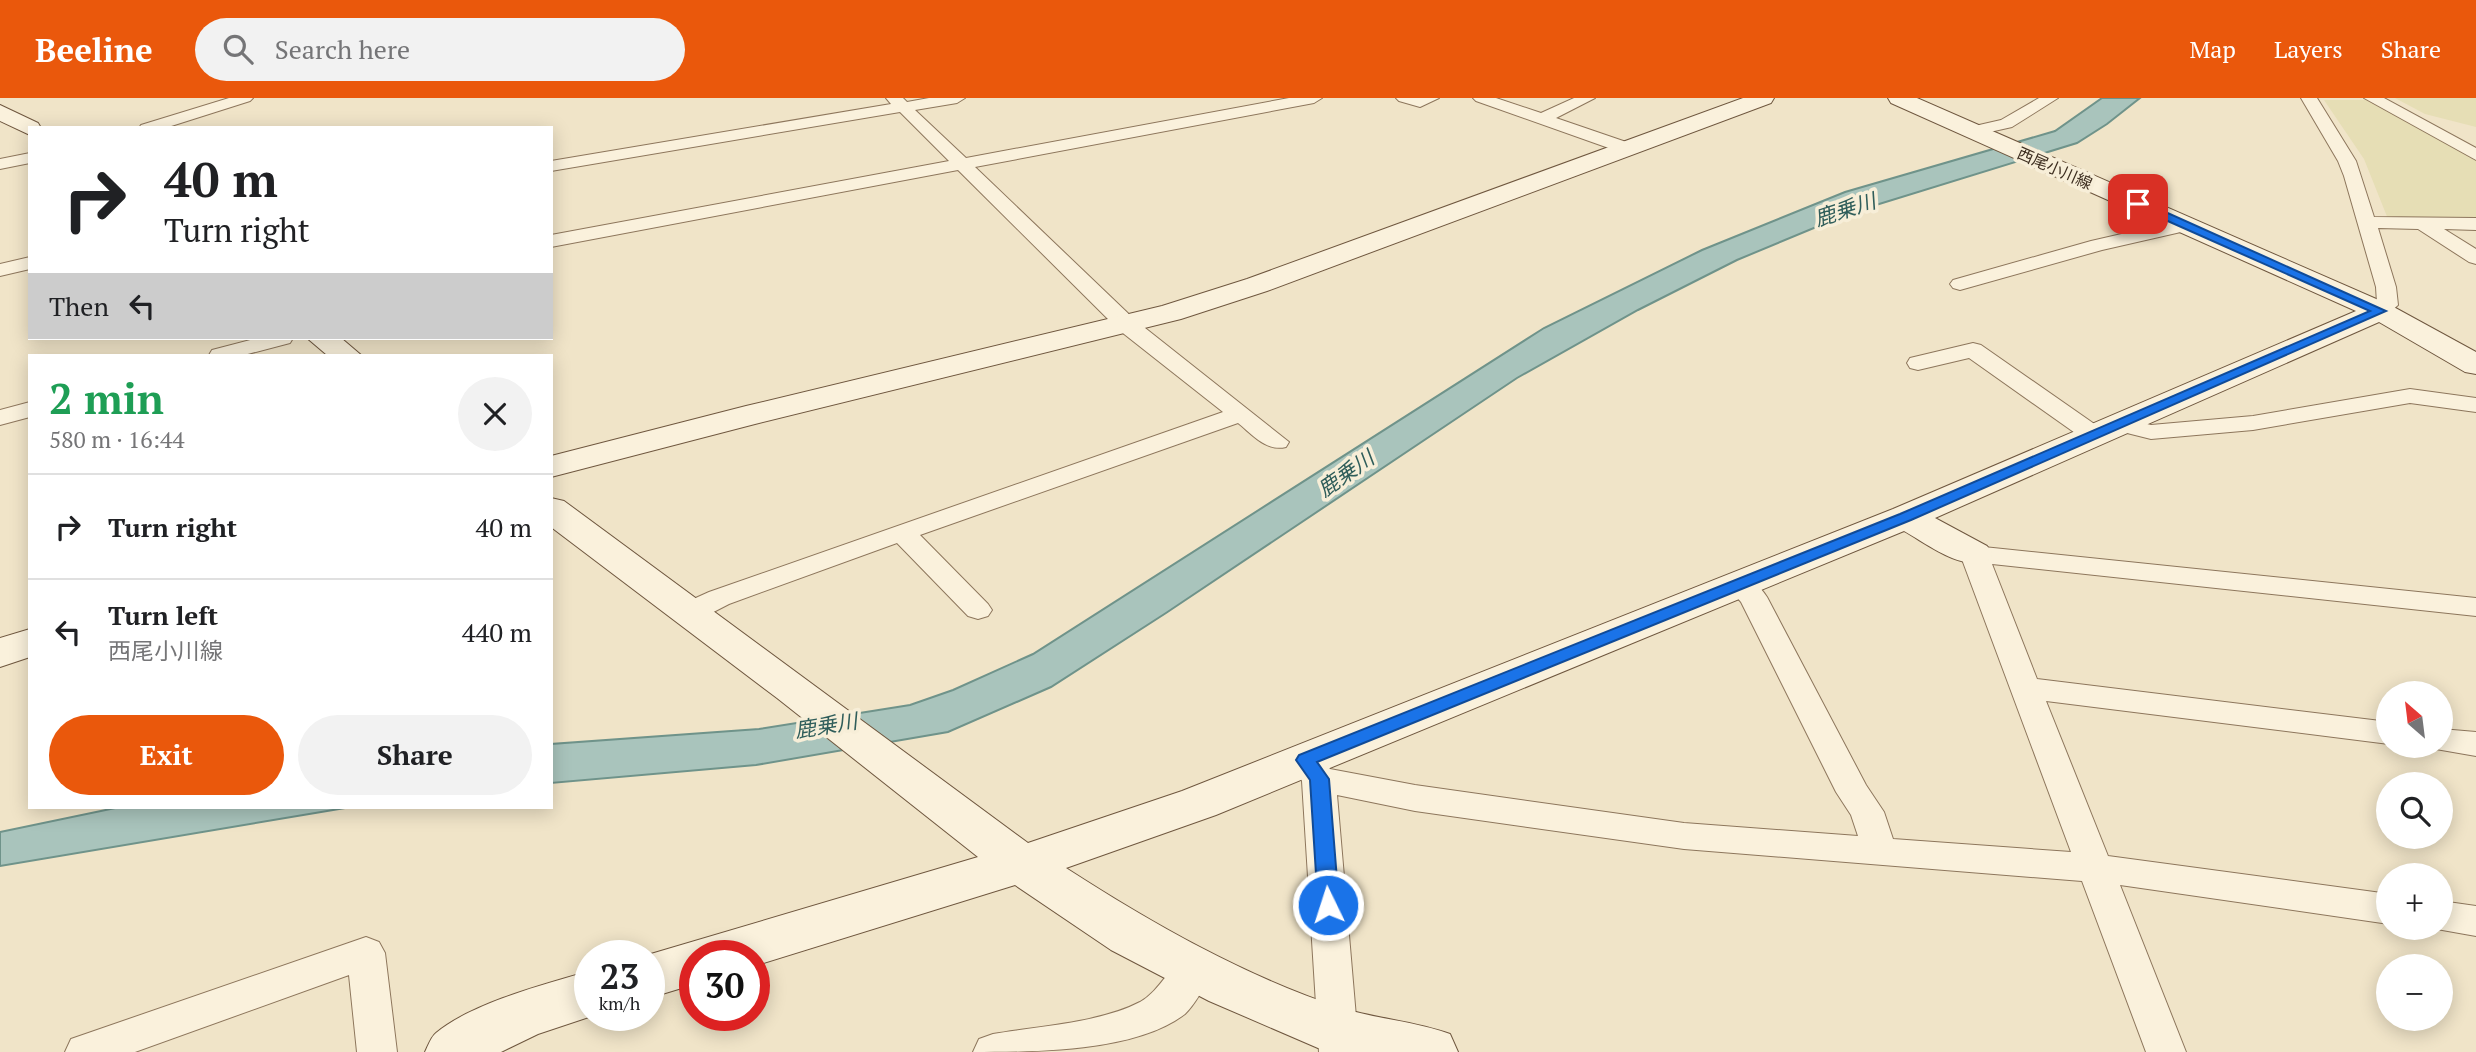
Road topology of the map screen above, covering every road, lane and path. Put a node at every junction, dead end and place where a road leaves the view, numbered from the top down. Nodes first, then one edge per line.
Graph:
1 (246, 98) edge
2 (957, 98) edge
3 (1314, 98) edge
4 (1404, 98) edge
5 (1431, 98) edge
6 (1481, 98) edge
7 (1587, 98) edge
8 (1763, 98) edge
9 (1899, 98) edge
10 (2050, 98) edge
11 (2309, 98) edge
12 (2372, 98) edge
13 (898, 103) edge
14 (0, 112) edge
15 (1541, 119) junction
16 (154, 126) edge
17 (28, 127) edge
18 (1976, 133) junction
19 (1626, 148) junction
20 (2476, 155) edge
21 (28, 158) edge
22 (0, 164) edge
23 (962, 165) junction
24 (553, 166) edge
25 (2365, 222) junction
26 (2422, 223) junction
27 (2476, 224) edge
28 (2187, 225) junction
29 (553, 241) edge
30 (2476, 258) edge
31 (28, 263) edge
32 (0, 270) edge
33 (1960, 284) dead end
34 (2380, 311) junction
35 (1127, 325) junction
36 (275, 340) edge
37 (324, 340) edge
38 (224, 354) edge
39 (345, 354) edge
40 (1918, 363) dead end
41 (2476, 365) edge
42 (2476, 405) edge
43 (28, 410) edge
44 (1240, 414) junction
45 (0, 418) edge
46 (2107, 430) junction
47 (1277, 442) dead end
48 (553, 466) edge
49 (553, 511) edge
50 (1906, 517) junction
51 (902, 531) junction
52 (1974, 554) junction
53 (1739, 584) junction
54 (2476, 607) edge
55 (978, 610) dead end
56 (688, 613) junction
57 (28, 643) edge
58 (0, 653) edge
59 (2026, 688) junction
60 (2376, 731) edge
61 (2454, 741) edge
62 (2476, 744) edge
63 (1312, 769) junction
64 (1880, 851) junction
65 (1021, 864) junction
66 (2096, 868) junction
67 (2376, 907) edge
68 (2453, 918) edge
69 (2476, 921) edge
70 (770, 940) edge
71 (1194, 969) junction
72 (574, 999) edge
73 (1338, 1042) edge
74 (85, 1052) edge
75 (377, 1052) edge
76 (453, 1052) edge
77 (993, 1052) edge
78 (1430, 1052) edge
79 (2166, 1052) edge

1 - 16 street
2 - 13 street
3 - 23 street
4 - 5 street
6 - 15 street
7 - 15 street
8 - 19 street
9 - 18 street, 西尾小川線
10 - 18 street
11 - 25 street
12 - 20 street
13 - 23 street
13 - 24 street
14 - 17 street
15 - 19 street
18 - 28 street, 西尾小川線
19 - 35 street
21 - 22 street
23 - 29 street
23 - 35 street
25 - 26 street
25 - 34 street
26 - 27 street
26 - 30 street
28 - 33 street
28 - 34 street, 西尾小川線
31 - 32 street
34 - 41 street, 西尾小川線
34 - 46 street
35 - 44 street
35 - 48 street
36 - 38 street
37 - 39 street
40 - 46 street
42 - 46 street
43 - 45 street
44 - 47 street
44 - 51 street
46 - 50 street
49 - 56 street
50 - 52 street
50 - 53 street
51 - 55 street
51 - 56 street
52 - 54 street
52 - 59 street
53 - 63 street
53 - 64 street
56 - 65 street
57 - 58 street
59 - 60 street
59 - 66 street
61 - 62 street
63 - 64 street
63 - 65 street
63 - 73 street
64 - 66 street
65 - 70 street
65 - 71 street
66 - 67 street
66 - 79 street
68 - 69 street
71 - 73 street
71 - 77 street
72 - 76 street
73 - 78 street
74 - 75 street

